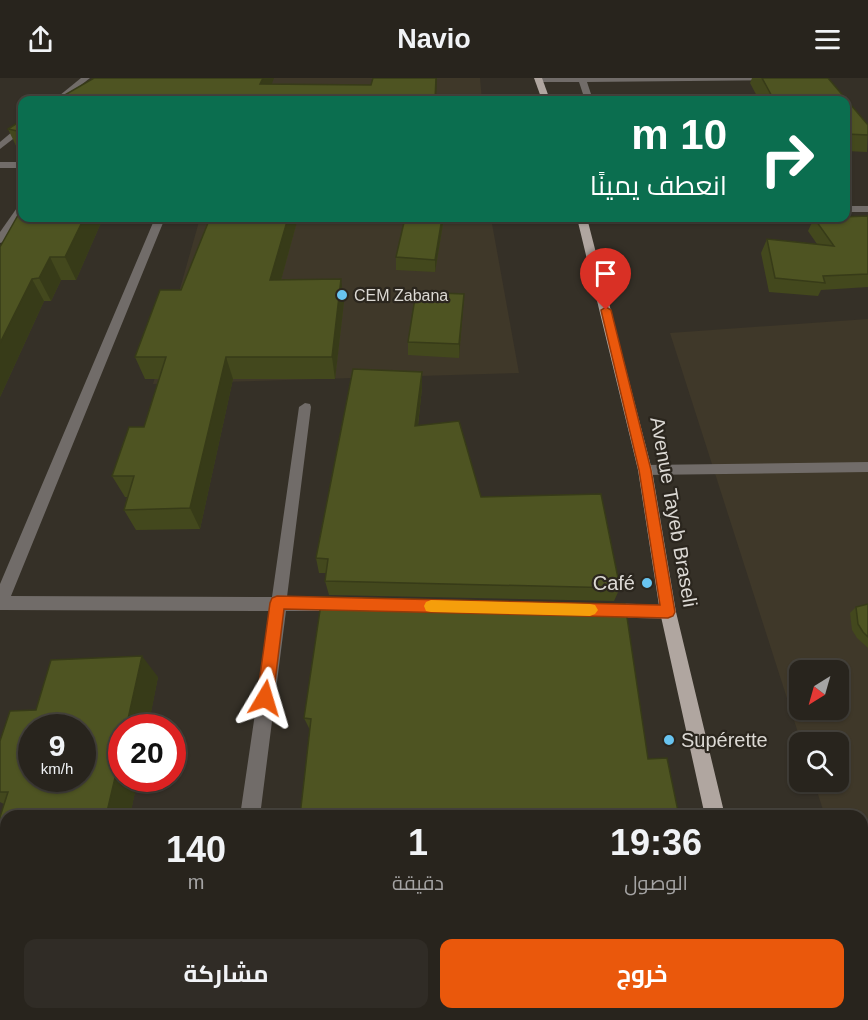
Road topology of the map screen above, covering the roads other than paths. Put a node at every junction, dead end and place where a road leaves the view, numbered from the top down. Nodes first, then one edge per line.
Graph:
1 (86, 78) edge
2 (787, 78) edge
3 (539, 79) edge
4 (582, 80) junction
5 (63, 96) edge
6 (545, 96) edge
7 (588, 96) edge
8 (18, 131) edge
9 (0, 146) edge
10 (0, 165) edge
11 (18, 165) edge
12 (850, 209) edge
13 (868, 209) edge
14 (18, 213) edge
15 (158, 222) edge
16 (583, 222) edge
17 (0, 240) edge
18 (305, 407) dead end
19 (868, 467) edge
20 (645, 470) junction
21 (0, 603) edge
22 (277, 603) junction
23 (360, 605) edge
24 (585, 610) edge
25 (668, 612) junction
26 (251, 810) edge
27 (714, 810) edge

1 - 5 street
2 - 4 street
3 - 4 street
3 - 6 main road
4 - 7 street
8 - 9 street
10 - 11 street
12 - 13 street
14 - 17 street
15 - 21 street
16 - 20 main road, Avenue Tayeb Braseli
18 - 22 street
19 - 20 street
20 - 25 main road, Avenue Tayeb Braseli
21 - 22 street
22 - 23 street
22 - 26 street
24 - 25 street
25 - 27 main road, Avenue Tayeb Braseli

